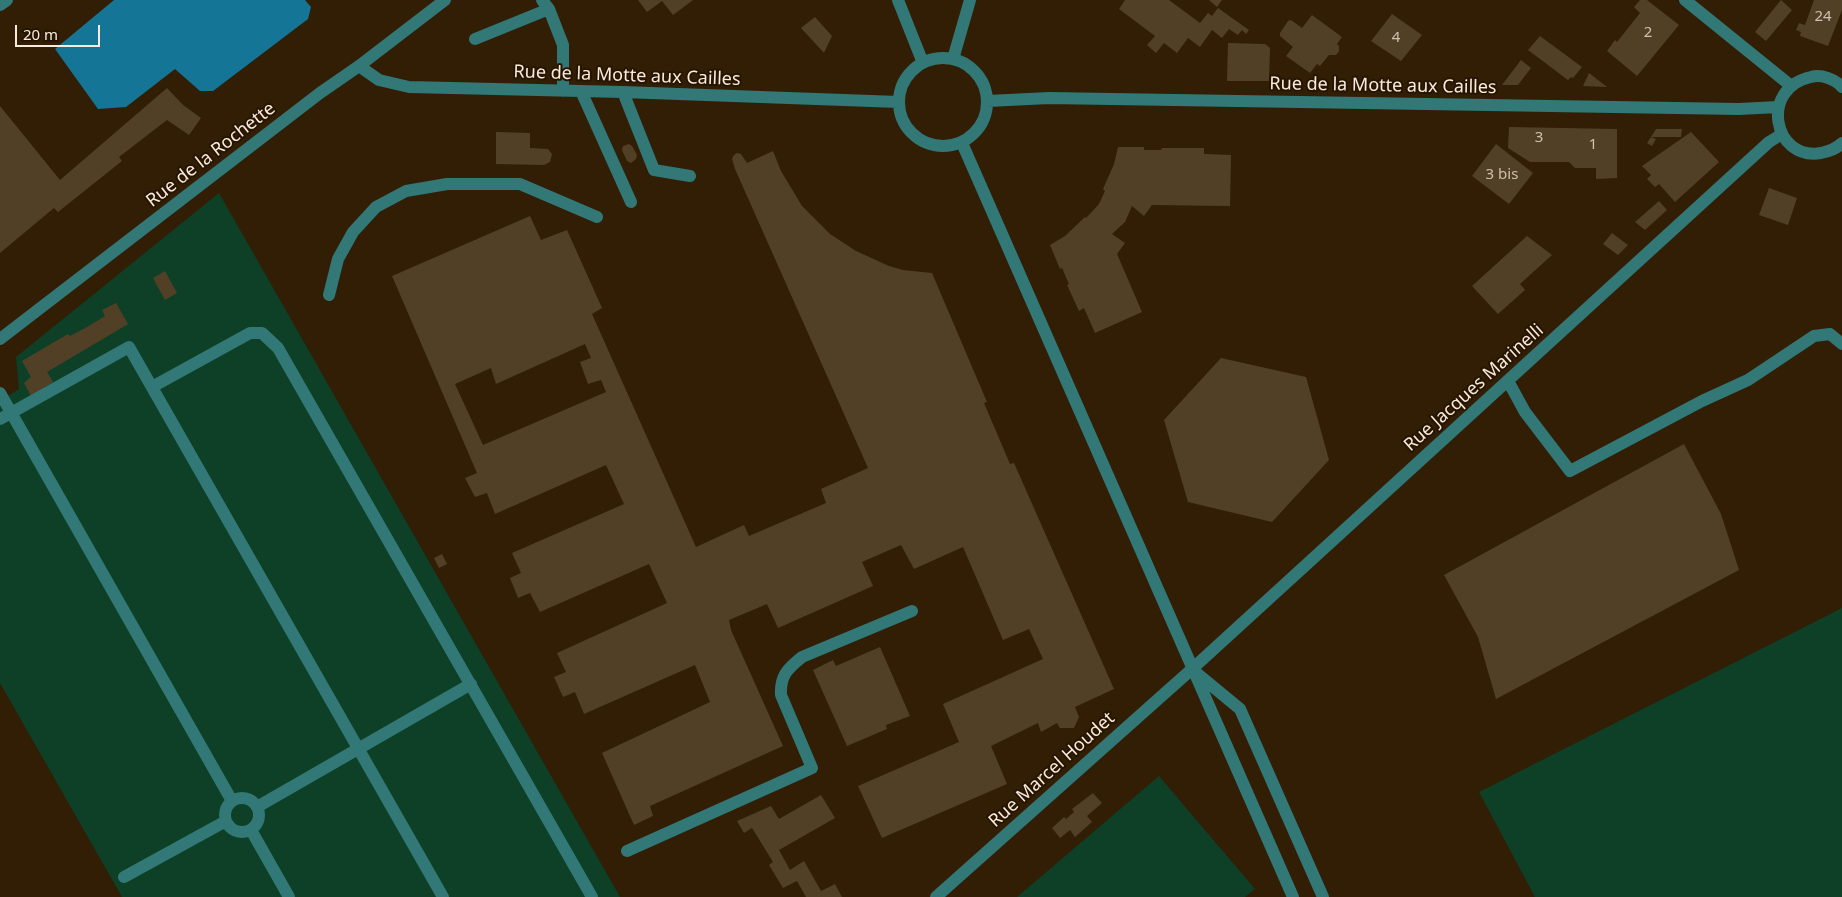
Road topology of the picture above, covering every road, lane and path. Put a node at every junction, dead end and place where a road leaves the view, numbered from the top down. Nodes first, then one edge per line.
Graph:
1 (7, 0) edge
2 (445, 0) edge
3 (898, 0) edge
4 (970, 0) edge
5 (1685, 0) edge
6 (0, 5) edge
7 (545, 5) edge
8 (475, 39) dead end
9 (953, 59) junction
10 (924, 63) junction
11 (358, 66) junction
12 (1841, 84) edge
13 (1790, 85) junction
14 (563, 91) junction
15 (581, 91) junction
16 (623, 92) junction
17 (988, 101) junction
18 (899, 102) junction
19 (1778, 107) junction
20 (1782, 134) junction
21 (962, 143) junction
22 (1842, 143) edge
23 (690, 176) dead end
24 (631, 202) dead end
25 (597, 217) dead end
26 (329, 295) dead end
27 (0, 339) edge
28 (1842, 344) edge
29 (1508, 381) junction
30 (152, 388) junction
31 (0, 393) edge
32 (12, 412) junction
33 (0, 419) edge
34 (912, 611) dead end
35 (1192, 669) junction
36 (471, 684) junction
37 (358, 749) junction
38 (232, 801) junction
39 (257, 807) junction
40 (226, 821) junction
41 (251, 830) junction
42 (627, 851) dead end
43 (124, 877) dead end
44 (289, 897) edge
45 (443, 897) edge
46 (592, 897) edge
47 (936, 897) edge
48 (1293, 897) edge
49 (1323, 897) edge

1 - 6 street
2 - 11 street, Rue de la Rochette
3 - 10 street
4 - 9 street
5 - 13 street
7 - 8 street
7 - 14 street
9 - 10 street
9 - 17 street
10 - 18 street
11 - 14 street, Rue de la Motte aux Cailles
11 - 27 street, Rue de la Rochette
12 - 13 street
13 - 19 street
14 - 15 street, Rue de la Motte aux Cailles
15 - 16 street, Rue de la Motte aux Cailles
15 - 24 street
16 - 18 street, Rue de la Motte aux Cailles
16 - 23 street
17 - 19 street, Rue de la Motte aux Cailles
17 - 21 street
18 - 21 street
19 - 20 street
20 - 22 street
20 - 29 street, Rue Jacques Marinelli
21 - 35 street
25 - 26 street
28 - 29 street
29 - 35 street, Rue Jacques Marinelli
30 - 32 street
30 - 36 street
30 - 37 street
31 - 32 street
32 - 33 street
32 - 38 street
34 - 42 street
35 - 47 street, Rue Marcel Houdet
35 - 48 street
35 - 49 street
36 - 37 street
36 - 46 street
37 - 39 street
37 - 45 street
38 - 39 street
38 - 40 street
39 - 41 street
40 - 41 street
40 - 43 street
41 - 44 street

